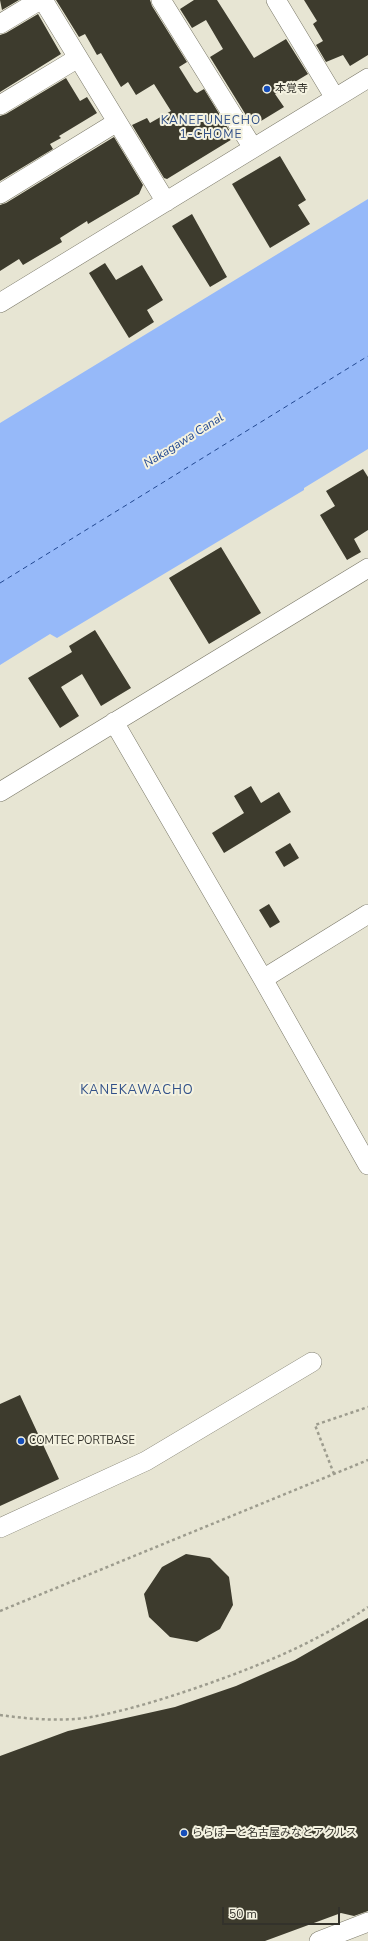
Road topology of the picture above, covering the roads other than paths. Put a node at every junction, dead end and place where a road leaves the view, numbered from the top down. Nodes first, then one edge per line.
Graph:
1 (41, 0) edge
2 (161, 0) edge
3 (276, 0) edge
4 (0, 24) edge
5 (78, 58) junction
6 (368, 78) edge
7 (335, 98) junction
8 (0, 105) edge
9 (117, 122) junction
10 (252, 148) junction
11 (0, 194) edge
12 (166, 202) junction
13 (0, 302) edge
14 (368, 568) edge
15 (114, 722) junction
16 (0, 792) edge
17 (368, 914) edge
18 (263, 980) junction
19 (368, 1166) edge
20 (312, 1362) dead end
21 (0, 1528) edge
22 (368, 1922) edge
23 (319, 1941) edge

1 - 4 street
1 - 5 street
2 - 10 street
3 - 7 street
5 - 8 street
5 - 9 street
6 - 7 street
7 - 10 street
9 - 11 street
9 - 12 street
10 - 12 street
12 - 13 street
14 - 15 street
15 - 16 street
15 - 18 street
17 - 18 street
18 - 19 street
20 - 21 street
22 - 23 street

